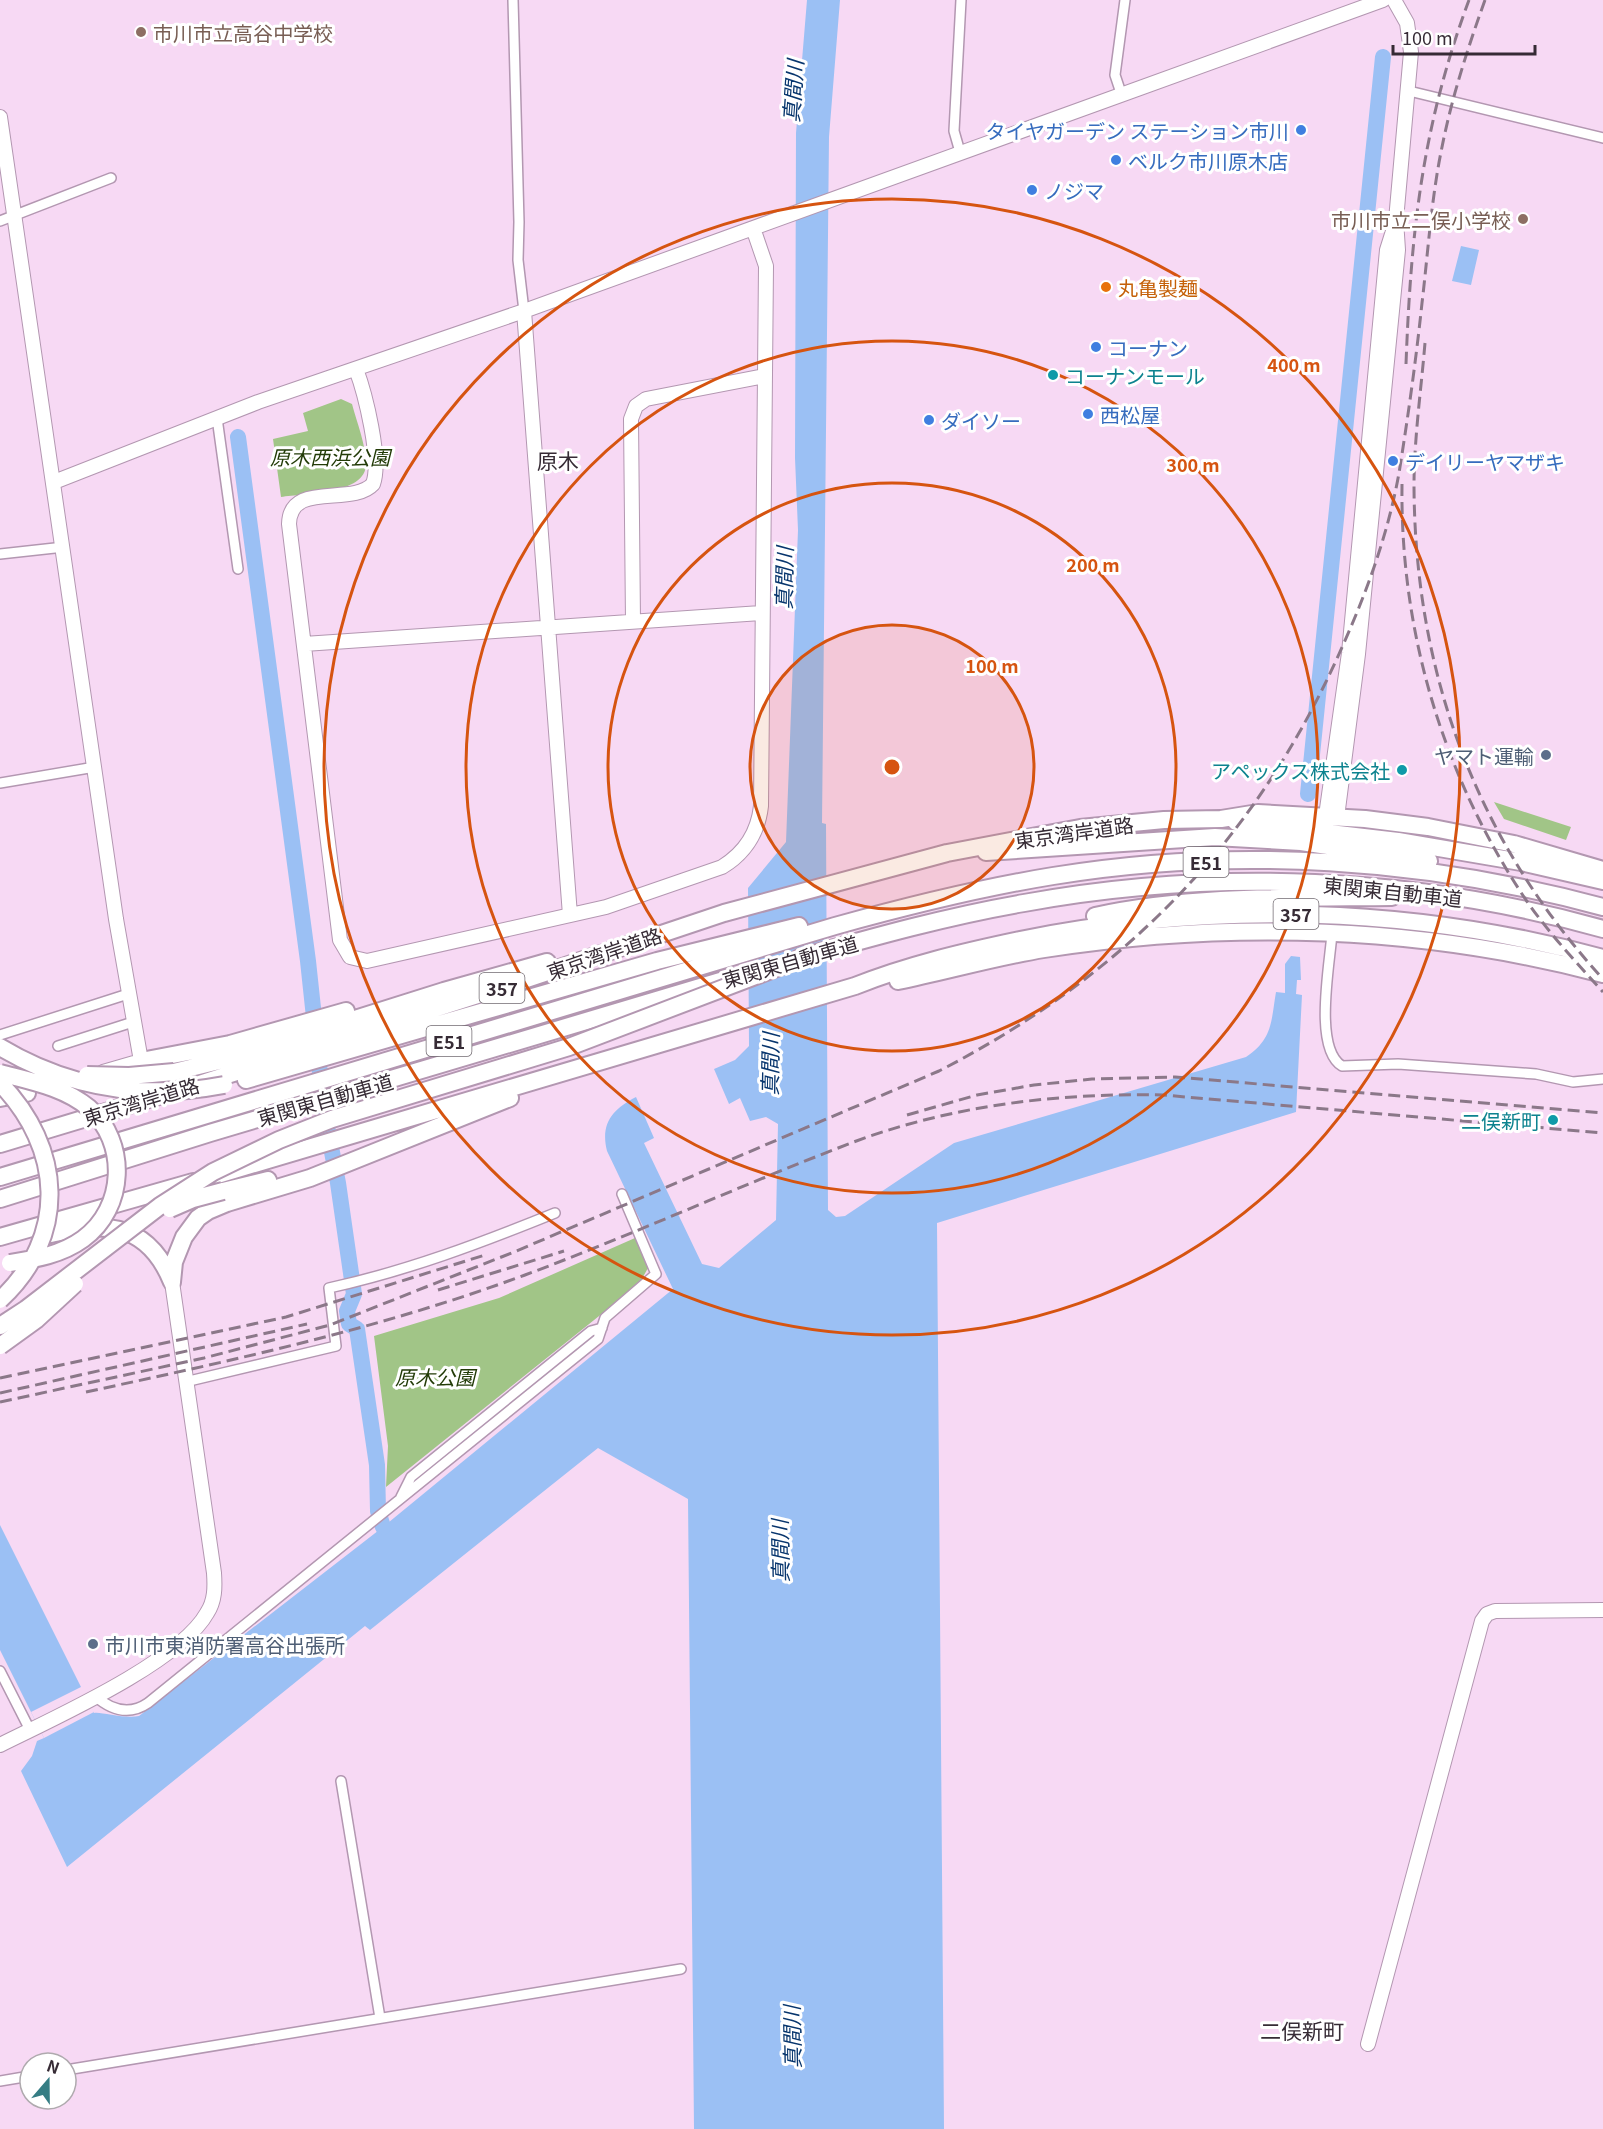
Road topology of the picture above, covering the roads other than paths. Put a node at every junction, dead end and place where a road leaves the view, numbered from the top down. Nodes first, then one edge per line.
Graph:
1 (513, 0) edge
2 (962, 0) edge
3 (1125, 0) edge
4 (1383, 0) edge
5 (1394, 0) edge
6 (1409, 91) junction
7 (1121, 93) junction
8 (0, 117) edge
9 (1603, 138) edge
10 (960, 152) junction
11 (111, 178) dead end
12 (14, 215) junction
13 (0, 221) edge
14 (753, 228) junction
15 (524, 311) junction
16 (356, 369) junction
17 (764, 376) junction
18 (216, 418) junction
19 (54, 482) junction
20 (64, 547) junction
21 (0, 554) edge
22 (238, 569) dead end
23 (761, 613) junction
24 (633, 621) junction
25 (548, 627) junction
26 (304, 644) junction
27 (95, 766) junction
28 (0, 783) edge
29 (1332, 817) junction
30 (1221, 819) junction
31 (946, 853) junction
32 (1603, 870) edge
33 (1603, 881) edge
34 (1514, 886) junction
35 (1452, 896) junction
36 (1603, 907) edge
37 (900, 909) junction
38 (724, 913) junction
39 (570, 915) junction
40 (1603, 929) edge
41 (1332, 933) junction
42 (1003, 944) junction
43 (813, 954) junction
44 (1595, 956) edge
45 (913, 971) junction
46 (1603, 974) edge
47 (128, 994) junction
48 (133, 1022) junction
49 (0, 1035) edge
50 (58, 1046) dead end
51 (274, 1046) junction
52 (0, 1047) edge
53 (0, 1060) edge
54 (141, 1061) junction
55 (591, 1064) junction
56 (0, 1073) edge
57 (1603, 1079) edge
58 (0, 1083) edge
59 (27, 1093) joint
60 (0, 1100) edge
61 (0, 1144) edge
62 (298, 1177) junction
63 (0, 1178) edge
64 (622, 1194) dead end
65 (0, 1199) edge
66 (555, 1213) dead end
67 (0, 1237) edge
68 (0, 1246) edge
69 (0, 1265) edge
70 (172, 1282) junction
71 (0, 1300) edge
72 (0, 1326) edge
73 (0, 1346) edge
74 (185, 1382) junction
75 (1603, 1610) edge
76 (0, 1671) edge
77 (92, 1697) junction
78 (34, 1728) junction
79 (0, 1745) edge
80 (341, 1781) dead end
81 (681, 1969) dead end
82 (380, 2018) junction
83 (1368, 2044) dead end
84 (78, 2068) edge
85 (18, 2078) edge
86 (0, 2081) edge

1 - 15 street
2 - 10 street
3 - 7 street
4 - 7 street
5 - 6 street
6 - 9 street
6 - 29 street
7 - 10 street
8 - 12 street
10 - 14 street
11 - 12 street
12 - 13 street
12 - 19 street
14 - 15 street
14 - 17 street
15 - 16 street
15 - 25 street
16 - 18 street
16 - 26 street
17 - 23 street
17 - 24 street
18 - 19 street
18 - 22 street
19 - 20 street
20 - 21 street
20 - 27 street
23 - 24 street
23 - 39 street
24 - 25 street
25 - 26 street
25 - 39 street
26 - 39 street
27 - 28 street
27 - 47 street
29 - 30 highway, 東京湾岸道路 / 357
29 - 32 highway, 東京湾岸道路 / 357
30 - 31 highway, 東京湾岸道路 / 357
30 - 33 highway, 東京湾岸道路 / 357
31 - 34 highway
31 - 38 highway, 東京湾岸道路 / 357
34 - 36 highway, 東関東自動車道 / E51
34 - 37 highway, 東関東自動車道 / E51
35 - 40 highway, 東関東自動車道 / E51
35 - 42 highway
35 - 43 highway, 東関東自動車道 / E51
37 - 52 highway, bridge
37 - 63 highway, 東関東自動車道 / E51, bridge
38 - 51 highway, 東京湾岸道路 / 357
38 - 51 highway
41 - 45 highway, 357
41 - 46 highway, 357
41 - 57 street
42 - 44 highway, 357
42 - 45 highway, 357
43 - 65 highway, 東関東自動車道 / E51, bridge
43 - 72 highway, bridge
45 - 55 highway, 357
47 - 48 street
47 - 49 street
48 - 50 street
48 - 54 street
51 - 53 highway, bridge
51 - 54 highway
51 - 61 highway, 東京湾岸道路 / 357
54 - 59 street
55 - 62 highway
55 - 67 highway, 357
56 - 69 highway, bridge
58 - 71 highway, bridge
59 - 60 highway
62 - 70 highway
62 - 73 highway, bridge
64 - 77 street
66 - 74 street
68 - 70 highway
70 - 74 street
74 - 77 street
75 - 83 street
76 - 78 street
77 - 78 street
78 - 79 street
80 - 82 street
81 - 82 street
82 - 84 street
85 - 86 street

